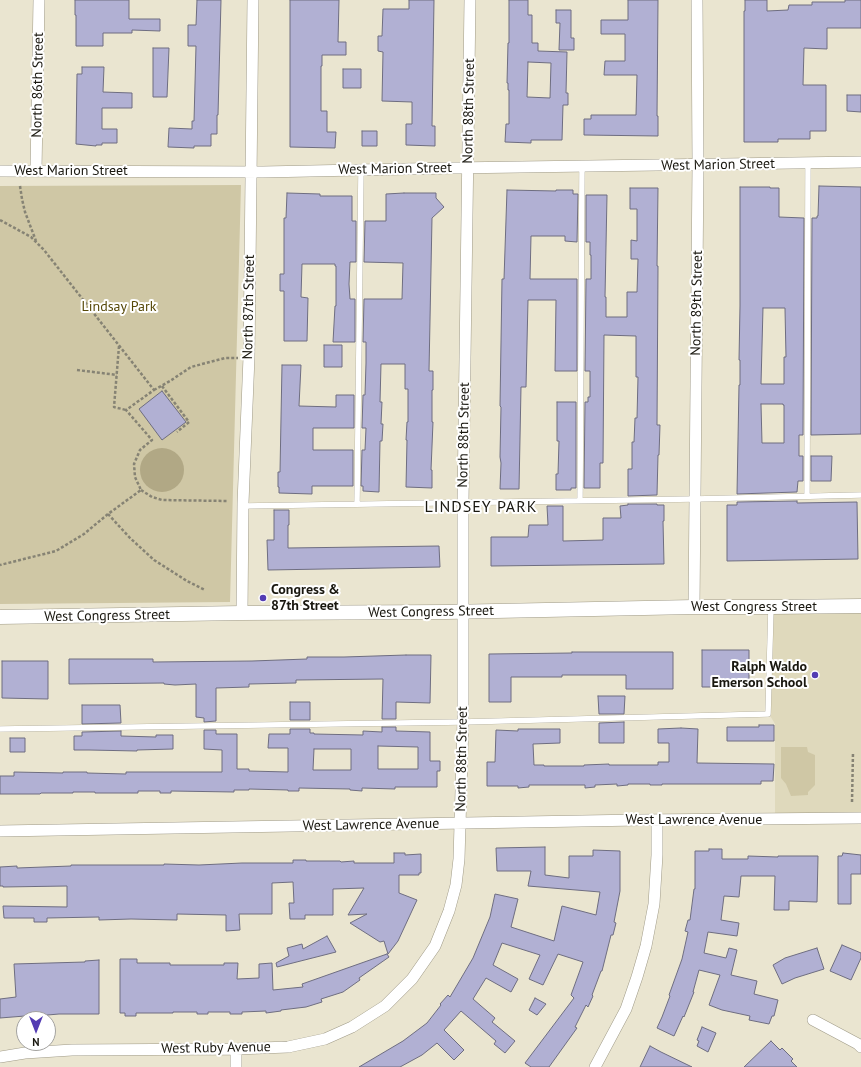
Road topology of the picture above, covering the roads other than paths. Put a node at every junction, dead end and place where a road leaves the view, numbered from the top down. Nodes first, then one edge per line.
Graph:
1 (39, 0) edge
2 (253, 0) edge
3 (470, 0) edge
4 (697, 0) edge
5 (861, 162) edge
6 (808, 163) junction
7 (698, 165) junction
8 (582, 166) junction
9 (468, 168) junction
10 (360, 170) junction
11 (0, 171) edge
12 (36, 171) junction
13 (250, 172) junction
14 (861, 494) edge
15 (807, 496) junction
16 (695, 499) junction
17 (580, 500) junction
18 (463, 502) junction
19 (357, 504) junction
20 (243, 506) junction
21 (861, 606) edge
22 (694, 607) junction
23 (771, 607) junction
24 (463, 612) junction
25 (242, 613) junction
26 (0, 617) edge
27 (463, 722) junction
28 (0, 729) edge
29 (861, 818) edge
30 (657, 820) junction
31 (460, 824) junction
32 (0, 831) edge
33 (412, 979) joint
34 (813, 1020) dead end
35 (861, 1047) edge
36 (236, 1049) junction
37 (0, 1057) edge
38 (236, 1067) edge
39 (595, 1067) edge

1 - 12 street, North 86th Street
2 - 13 street, North 87th Street
3 - 9 street, North 88th Street
4 - 7 street, North 89th Street
5 - 6 street, West Marion Street
6 - 7 street, West Marion Street
6 - 15 lane
7 - 8 street, West Marion Street
7 - 16 street, North 89th Street
8 - 9 street, West Marion Street
8 - 17 lane
9 - 10 street, West Marion Street
9 - 18 street, North 88th Street
10 - 13 street, West Marion Street
10 - 19 lane
11 - 12 street, West Marion Street
12 - 13 street, West Marion Street
13 - 20 street, North 87th Street
14 - 15 lane
15 - 16 lane
16 - 17 lane
16 - 22 street, North 89th Street
17 - 18 lane
18 - 19 lane
18 - 24 street, North 88th Street
19 - 20 lane
20 - 25 street, North 87th Street
21 - 23 street, West Congress Street
22 - 23 street, West Congress Street
22 - 24 street, West Congress Street
23 - 27 lane
24 - 25 street, West Congress Street
24 - 27 street, North 88th Street
25 - 26 street, West Congress Street
27 - 28 lane
27 - 31 street, North 88th Street
29 - 30 street, West Lawrence Avenue
30 - 31 street, West Lawrence Avenue
30 - 39 street
31 - 32 street, West Lawrence Avenue
31 - 33 street, North 88th Street
33 - 36 street, West Ruby Avenue
34 - 35 street
36 - 37 street, West Ruby Avenue
36 - 38 street

